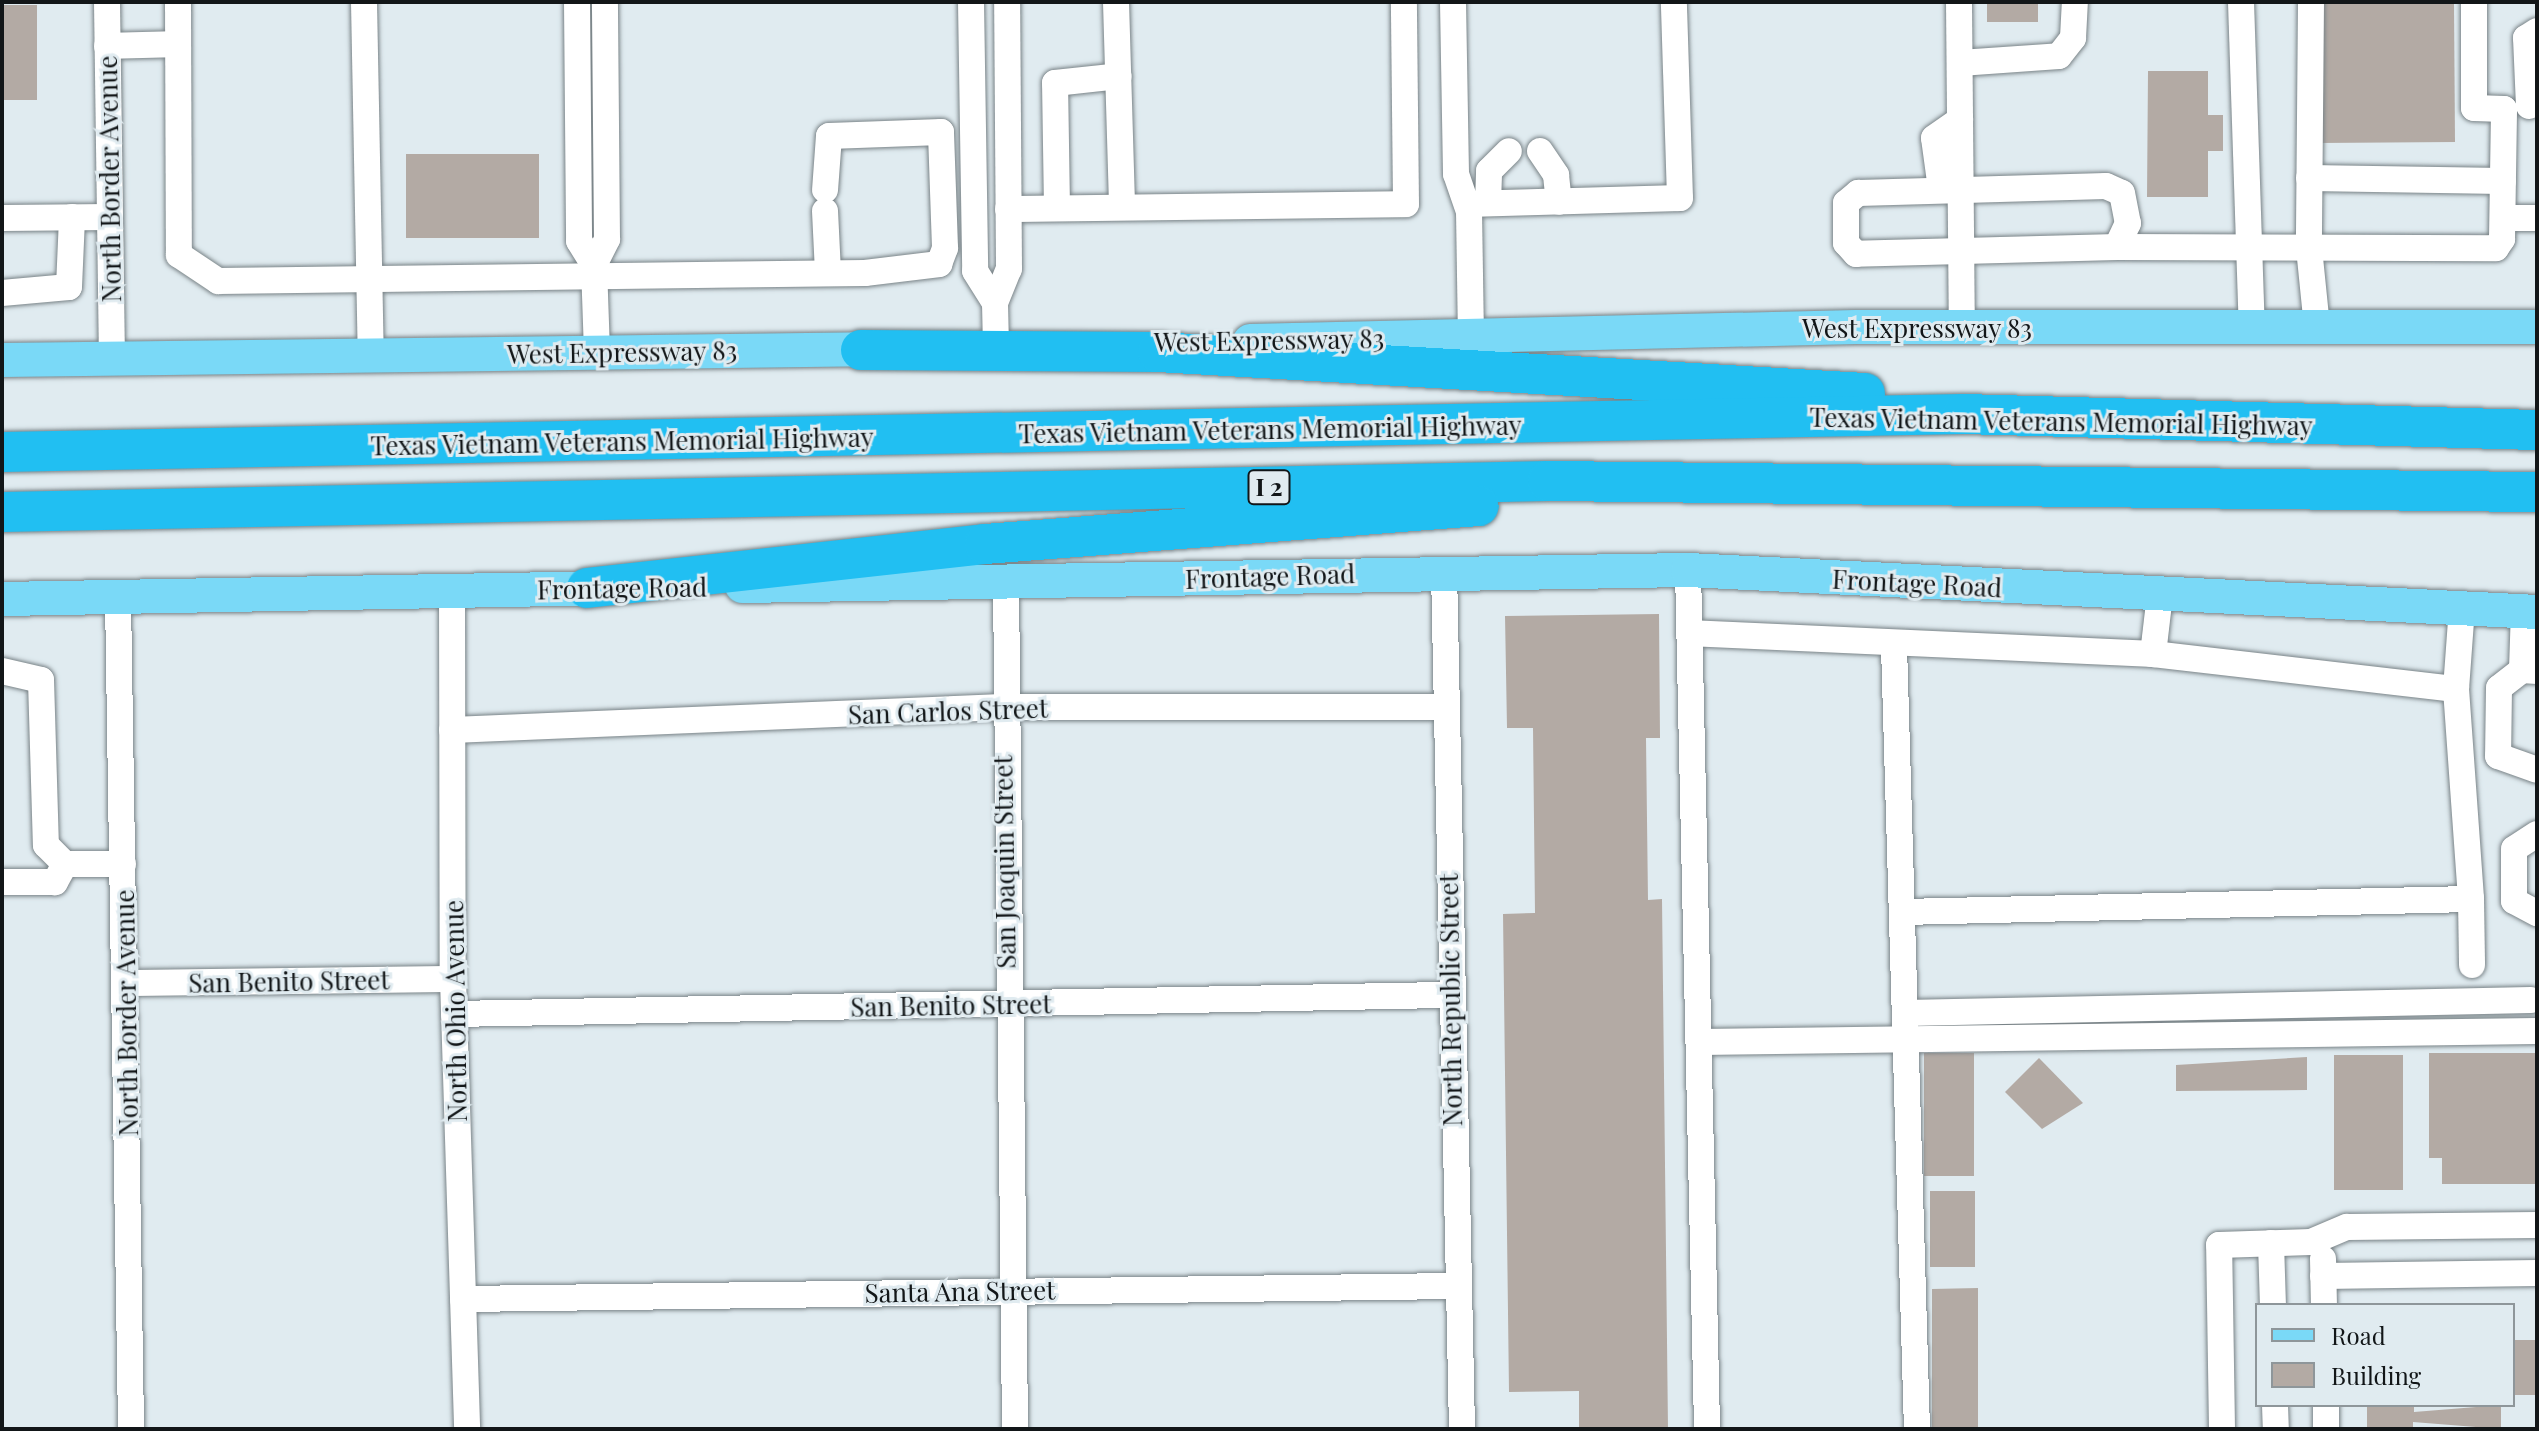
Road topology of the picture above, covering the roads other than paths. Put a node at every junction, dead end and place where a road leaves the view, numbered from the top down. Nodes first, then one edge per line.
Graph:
1 (107, 2) edge
2 (178, 2) edge
3 (364, 2) edge
4 (577, 2) edge
5 (605, 2) edge
6 (971, 2) edge
7 (1007, 2) edge
8 (1116, 2) edge
9 (1404, 2) edge
10 (1453, 2) edge
11 (1674, 2) edge
12 (1959, 2) edge
13 (2075, 2) edge
14 (2241, 2) edge
15 (2311, 2) edge
16 (2474, 2) edge
17 (2537, 31) edge
18 (178, 44) junction
19 (107, 46) junction
20 (1960, 63) junction
21 (1119, 76) junction
22 (2523, 107) edge
23 (973, 131) junction
24 (1008, 131) junction
25 (941, 132) junction
26 (1509, 151) dead end
27 (1540, 151) dead end
28 (2309, 178) junction
29 (2503, 181) junction
30 (1951, 188) junction
31 (1559, 202) junction
32 (1477, 203) junction
33 (1122, 206) junction
34 (1057, 208) junction
35 (1008, 209) junction
36 (72, 217) junction
37 (110, 217) junction
38 (2, 218) edge
39 (2503, 218) junction
40 (2537, 218) edge
41 (2117, 247) junction
42 (2253, 247) junction
43 (2309, 248) junction
44 (1961, 254) junction
45 (595, 270) junction
46 (828, 273) junction
47 (369, 278) junction
48 (2, 293) edge
49 (995, 303) junction
50 (1962, 327) junction
51 (2252, 327) junction
52 (2317, 327) junction
53 (2537, 327) edge
54 (1471, 336) junction
55 (996, 347) junction
56 (861, 350) junction
57 (597, 352) junction
58 (371, 354) junction
59 (112, 357) junction
60 (2, 360) edge
61 (2452, 428) junction
62 (2537, 430) edge
63 (2, 452) edge
64 (1697, 482) junction
65 (2537, 492) edge
66 (2, 512) edge
67 (1444, 570) junction
68 (1688, 570) junction
69 (1006, 584) junction
70 (587, 588) junction
71 (452, 592) junction
72 (2160, 594) junction
73 (118, 598) junction
74 (2, 599) edge
75 (2462, 608) junction
76 (2530, 612) edge
77 (1690, 633) junction
78 (1894, 646) junction
79 (2153, 654) junction
80 (2, 671) edge
81 (2532, 675) edge
82 (2456, 689) junction
83 (1003, 707) junction
84 (1444, 707) junction
85 (452, 730) junction
86 (2537, 758) edge
87 (2537, 770) edge
88 (2537, 834) edge
89 (65, 864) junction
90 (123, 864) junction
91 (2, 882) edge
92 (2471, 899) junction
93 (1902, 912) junction
94 (2537, 913) edge
95 (2472, 965) dead end
96 (453, 979) junction
97 (126, 983) junction
98 (1448, 995) junction
99 (2531, 1000) dead end
100 (1006, 1005) junction
101 (2167, 1008) junction
102 (454, 1014) junction
103 (1905, 1026) junction
104 (2537, 1031) edge
105 (2169, 1036) junction
106 (1700, 1042) junction
107 (2537, 1225) edge
108 (2322, 1235) junction
109 (2271, 1243) junction
110 (2537, 1273) edge
111 (2323, 1276) junction
112 (1458, 1286) junction
113 (1012, 1290) junction
114 (463, 1299) junction
115 (2273, 1303) edge
116 (2324, 1303) edge
117 (2275, 1407) edge
118 (2326, 1407) edge
119 (131, 1429) edge
120 (467, 1429) edge
121 (1015, 1429) edge
122 (1462, 1429) edge
123 (1707, 1429) edge
124 (1917, 1429) edge
125 (2222, 1429) edge
126 (2276, 1429) edge
127 (2326, 1429) edge

1 - 19 street, North Border Avenue
2 - 18 street
3 - 47 street
4 - 45 street
5 - 45 street
6 - 23 street
7 - 24 street
8 - 21 street
9 - 33 street
10 - 32 street
11 - 31 street
12 - 20 street
13 - 20 street
14 - 42 street
15 - 28 street
16 - 22 street
17 - 22 street
18 - 19 street
18 - 47 street
19 - 37 street, North Border Avenue
20 - 30 street
21 - 33 street
21 - 34 street
22 - 29 street
23 - 24 street
23 - 25 street
23 - 49 street
24 - 35 street
25 - 46 street
25 - 46 street
26 - 32 street
27 - 31 street
28 - 29 street
28 - 43 street
29 - 39 street
30 - 41 street
30 - 44 street
30 - 44 street
31 - 32 street
32 - 54 street
33 - 34 street
34 - 35 street
35 - 49 street
36 - 37 street
36 - 38 street
36 - 48 street
37 - 59 street, North Border Avenue
39 - 40 street
39 - 43 street
41 - 42 street
41 - 44 street
42 - 43 street
42 - 51 street
43 - 52 street
44 - 50 street
45 - 46 street
45 - 47 street
45 - 57 street
47 - 58 street
49 - 55 street
50 - 51 main road, West Expressway 83
50 - 54 main road, West Expressway 83
51 - 52 main road, West Expressway 83
52 - 53 main road, West Expressway 83
54 - 55 main road, West Expressway 83
55 - 56 main road, West Expressway 83
56 - 57 main road, West Expressway 83
56 - 61 highway
57 - 58 main road, West Expressway 83
58 - 59 main road, West Expressway 83
59 - 60 main road, West Expressway 83
61 - 62 highway, Texas Vietnam Veterans Memorial Highway / I 2
61 - 63 highway, Texas Vietnam Veterans Memorial Highway / I 2
64 - 65 highway, I 2
64 - 66 highway, I 2
64 - 70 highway
67 - 68 main road, Frontage Road
67 - 69 main road, Frontage Road
67 - 84 street, North Republic Street
68 - 72 main road, Frontage Road
68 - 77 street
69 - 70 main road, Frontage Road
69 - 83 street, San Joaquin Street
70 - 71 main road, Frontage Road
71 - 73 main road, Frontage Road
71 - 85 street, North Ohio Avenue
72 - 75 main road, Frontage Road
72 - 79 street
73 - 74 main road, Frontage Road
73 - 90 street, North Border Avenue
75 - 76 main road, Frontage Road
75 - 82 street
76 - 81 street
77 - 78 street
77 - 106 street
78 - 79 street
78 - 93 street
79 - 82 street
80 - 89 street
81 - 86 street
81 - 87 street
82 - 92 street
83 - 84 street, San Carlos Street
83 - 85 street, San Carlos Street
83 - 100 street, San Joaquin Street
84 - 98 street, North Republic Street
85 - 96 street, North Ohio Avenue
88 - 94 street
89 - 90 street
89 - 91 street
90 - 97 street, North Border Avenue
92 - 93 street
92 - 95 street
93 - 103 street
96 - 97 street, San Benito Street
96 - 102 street, North Ohio Avenue
97 - 119 street, North Border Avenue
98 - 100 street, San Benito Street
98 - 112 street, North Republic Street
99 - 101 street
100 - 102 street, San Benito Street
100 - 113 street, San Joaquin Street
101 - 103 street
101 - 105 street
102 - 114 street, North Ohio Avenue
103 - 105 street
103 - 106 street
103 - 124 street
104 - 105 street
106 - 123 street
107 - 108 street
108 - 109 street
108 - 111 street
109 - 115 street
109 - 125 street
110 - 111 street
111 - 116 street
112 - 113 street, Santa Ana Street
112 - 122 street, North Republic Street
113 - 114 street, Santa Ana Street
113 - 121 street, San Joaquin Street
114 - 120 street, North Ohio Avenue
117 - 126 street
118 - 127 street

